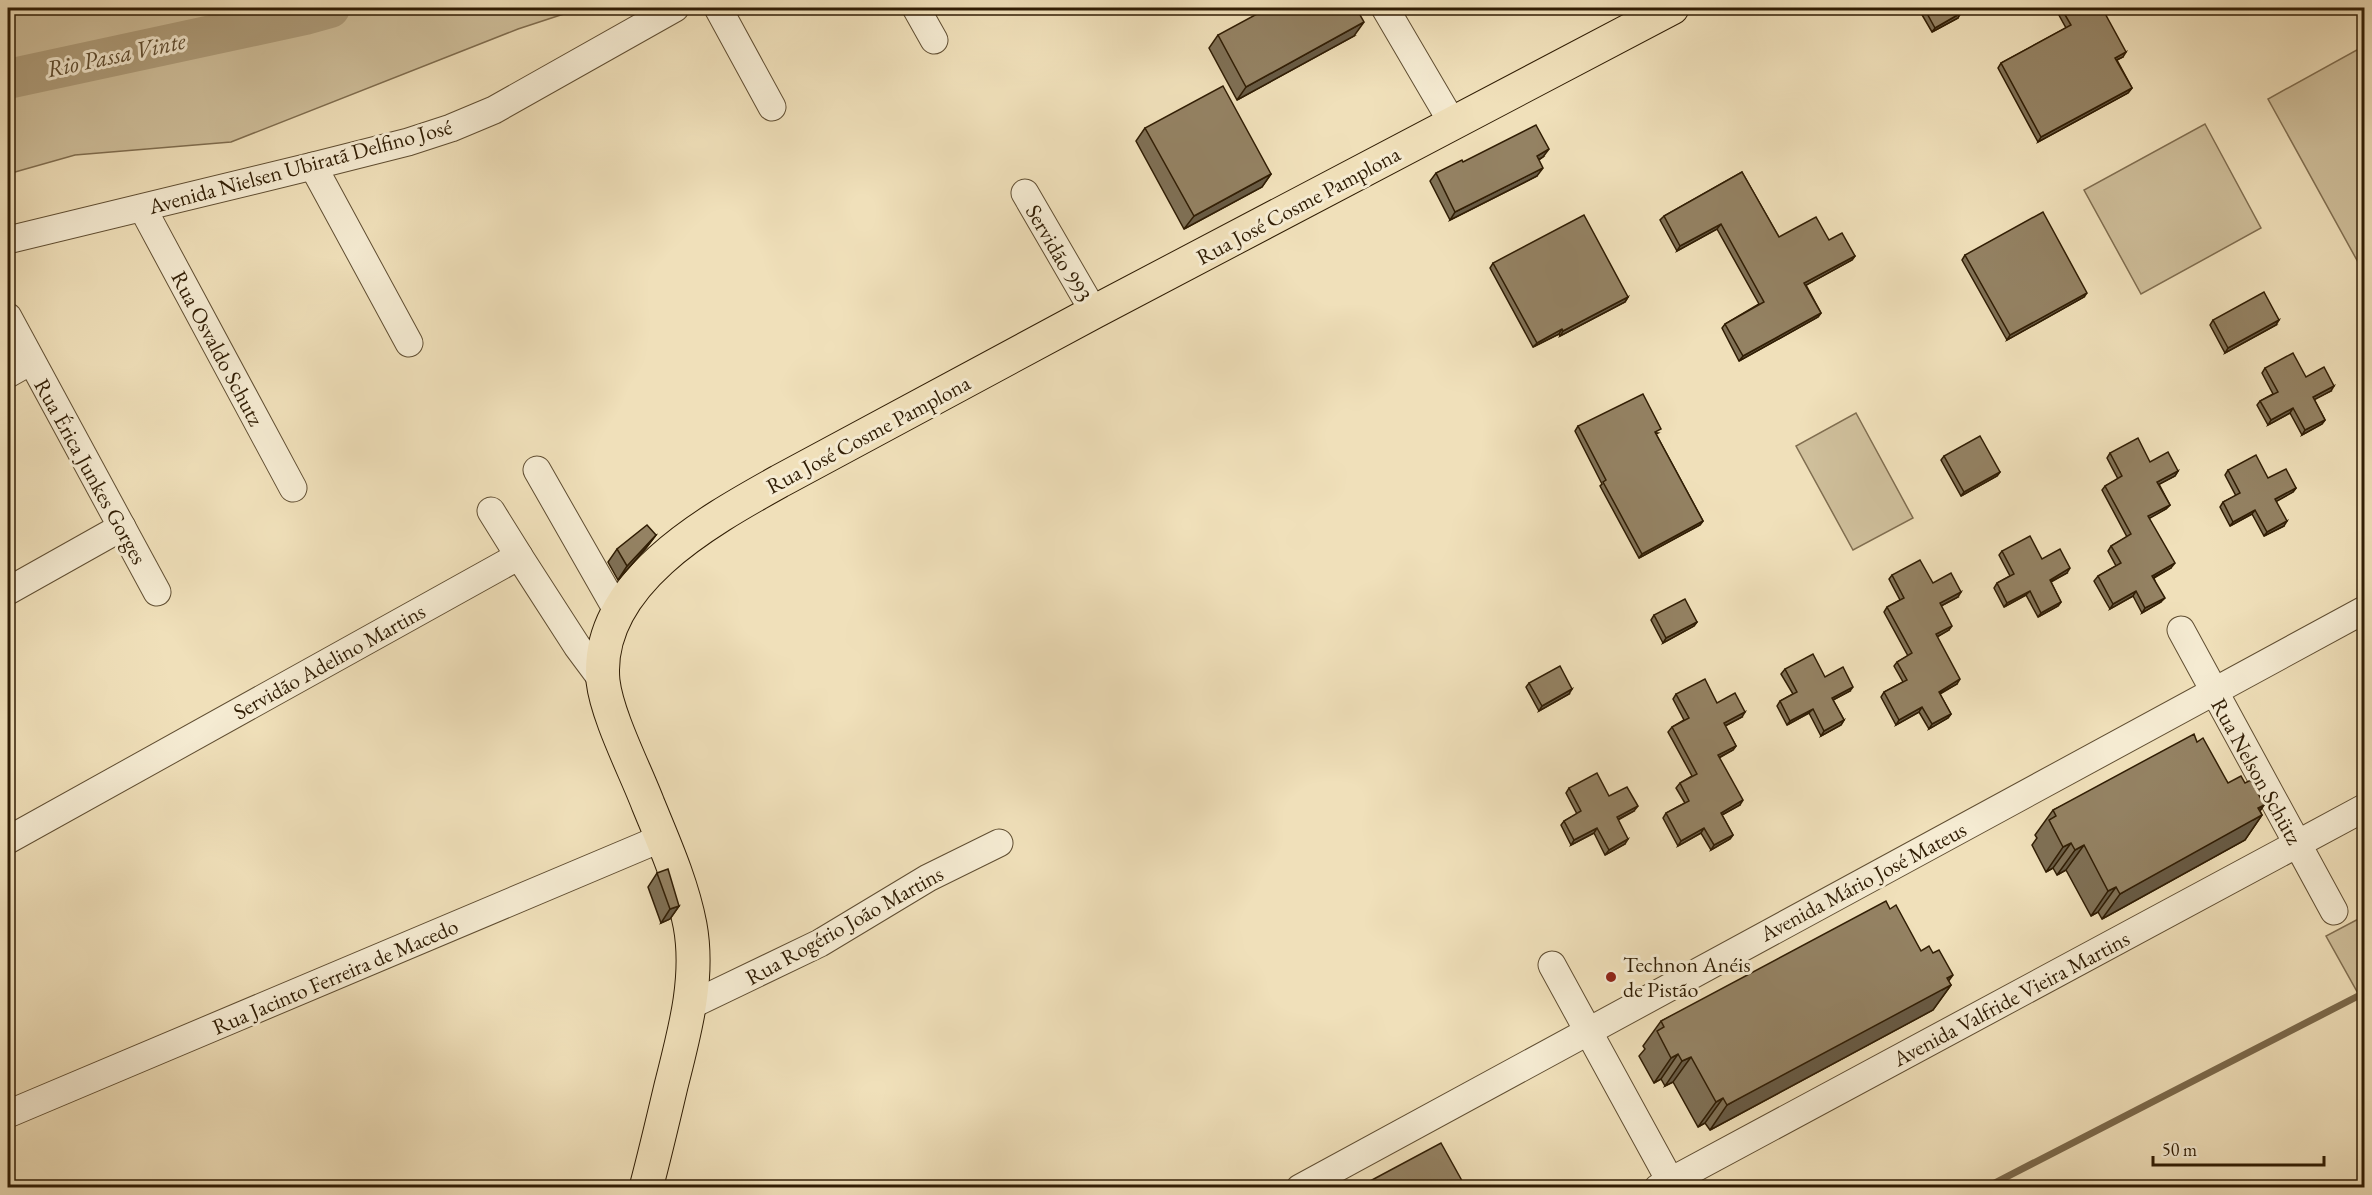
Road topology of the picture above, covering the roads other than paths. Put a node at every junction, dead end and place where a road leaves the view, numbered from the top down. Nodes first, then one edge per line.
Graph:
1 (675, 8) edge
2 (718, 8) edge
3 (916, 8) edge
4 (1385, 8) edge
5 (1653, 12) edge
6 (934, 40) dead end
7 (772, 107) dead end
8 (1453, 124) junction
9 (313, 166) junction
10 (1025, 194) dead end
11 (143, 208) junction
12 (8, 240) edge
13 (1094, 312) junction
14 (8, 317) edge
15 (409, 343) dead end
16 (31, 361) junction
17 (8, 374) edge
18 (537, 470) dead end
19 (293, 488) dead end
20 (491, 512) dead end
21 (122, 527) junction
22 (519, 555) junction
23 (8, 591) edge
24 (157, 592) dead end
25 (2364, 610) edge
26 (618, 612) junction
27 (2181, 630) dead end
28 (603, 681) junction
29 (2214, 691) junction
30 (2364, 808) edge
31 (662, 838) junction
32 (8, 840) edge
33 (999, 843) dead end
34 (2297, 844) junction
35 (2334, 911) dead end
36 (1552, 965) dead end
37 (689, 1006) junction
38 (1588, 1030) junction
39 (8, 1114) edge
40 (1667, 1185) edge
41 (649, 1186) edge
42 (1299, 1188) edge

1 - 9 street, Avenida Nielsen Ubiratã Delfino José
2 - 7 street
3 - 6 street
4 - 8 street
5 - 8 main road, Rua José Cosme Pamplona
8 - 13 main road, Rua José Cosme Pamplona
9 - 11 street, Avenida Nielsen Ubiratã Delfino José
9 - 15 street
10 - 13 street, Servidão 993
11 - 12 street, Avenida Nielsen Ubiratã Delfino José
11 - 19 street, Rua Osvaldo Schutz
13 - 26 main road, Rua José Cosme Pamplona
14 - 16 street, Rua Érica Junkes Gorges
16 - 17 street
16 - 21 street, Rua Érica Junkes Gorges
18 - 26 street
20 - 22 street
21 - 23 street
21 - 24 street, Rua Érica Junkes Gorges
22 - 28 street
22 - 32 street, Servidão Adelino Martins
25 - 29 street, Avenida Mário José Mateus
26 - 28 main road, Rua José Cosme Pamplona
27 - 29 street, Rua Nelson Schütz
28 - 31 main road, Rua José Cosme Pamplona
29 - 34 street, Rua Nelson Schütz
29 - 38 street, Avenida Mário José Mateus
30 - 34 street, Avenida Valfride Vieira Martins
31 - 37 main road, Rua José Cosme Pamplona
31 - 39 street, Rua Jacinto Ferreira de Macedo
33 - 37 street, Rua Rogério João Martins
34 - 35 street, Rua Nelson Schütz
34 - 40 street, Avenida Valfride Vieira Martins
36 - 38 street
37 - 41 main road, Rua José Cosme Pamplona
38 - 40 street
38 - 42 street, Avenida Mário José Mateus

